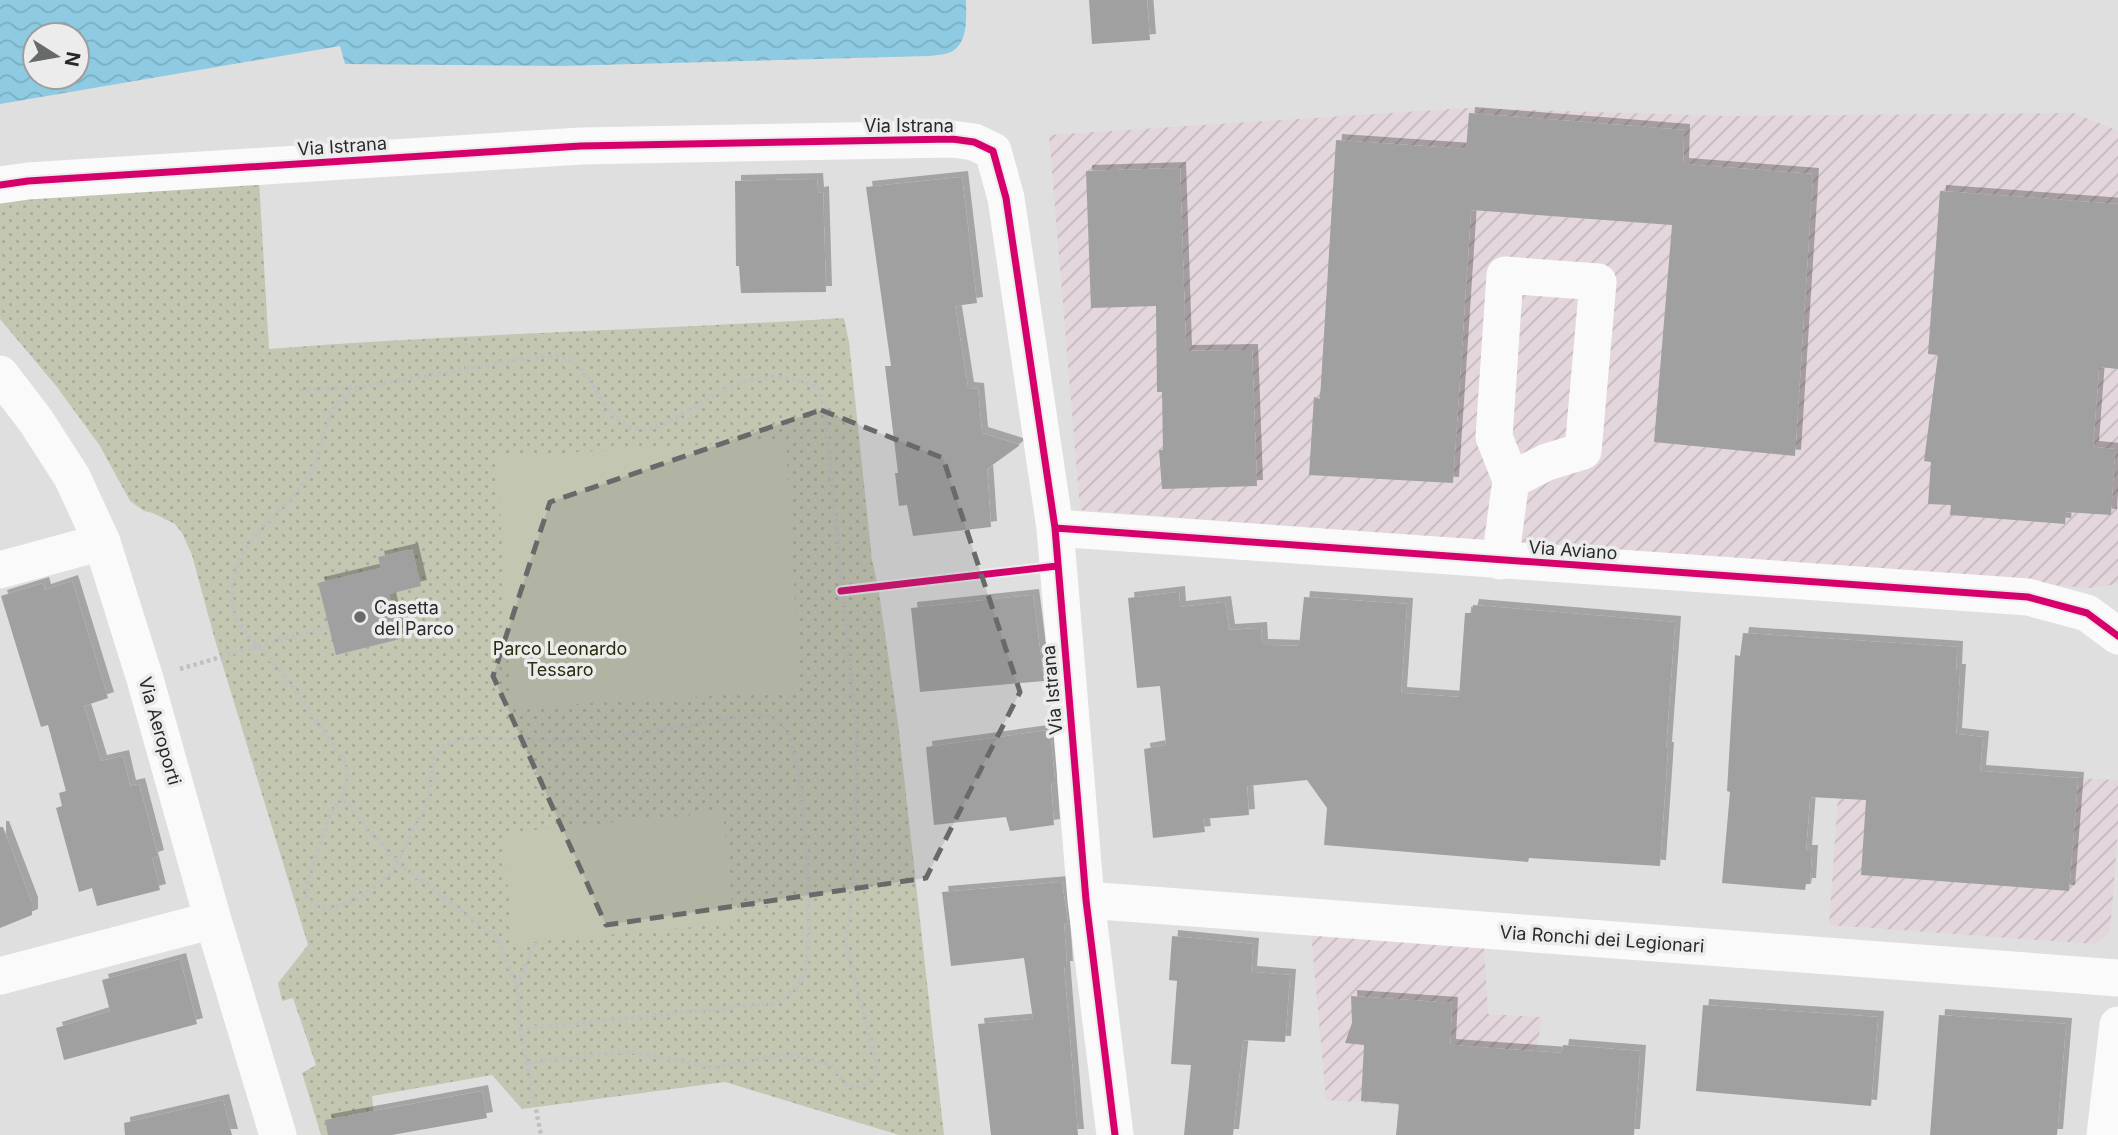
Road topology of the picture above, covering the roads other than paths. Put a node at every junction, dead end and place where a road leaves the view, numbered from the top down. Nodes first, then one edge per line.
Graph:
1 (0, 185) edge
2 (0, 374) edge
3 (1511, 480) junction
4 (1055, 528) junction
5 (102, 542) junction
6 (1500, 561) junction
7 (0, 570) edge
8 (2118, 636) edge
9 (1086, 900) junction
10 (213, 920) junction
11 (0, 976) edge
12 (2118, 978) edge
13 (2118, 1025) edge
14 (278, 1135) edge
15 (1115, 1135) edge
16 (2105, 1135) edge

1 - 4 street, Via Istrana
2 - 5 street, Via Aeroporti
3 - 3 street
3 - 6 street
4 - 6 street, Via Aviano
4 - 9 street, Via Istrana
5 - 7 street
5 - 10 street, Via Aeroporti
6 - 8 street, Via Aviano
9 - 12 street, Via Ronchi dei Legionari
9 - 15 street, Via Istrana
10 - 11 street
10 - 14 street, Via Aeroporti
13 - 16 street

